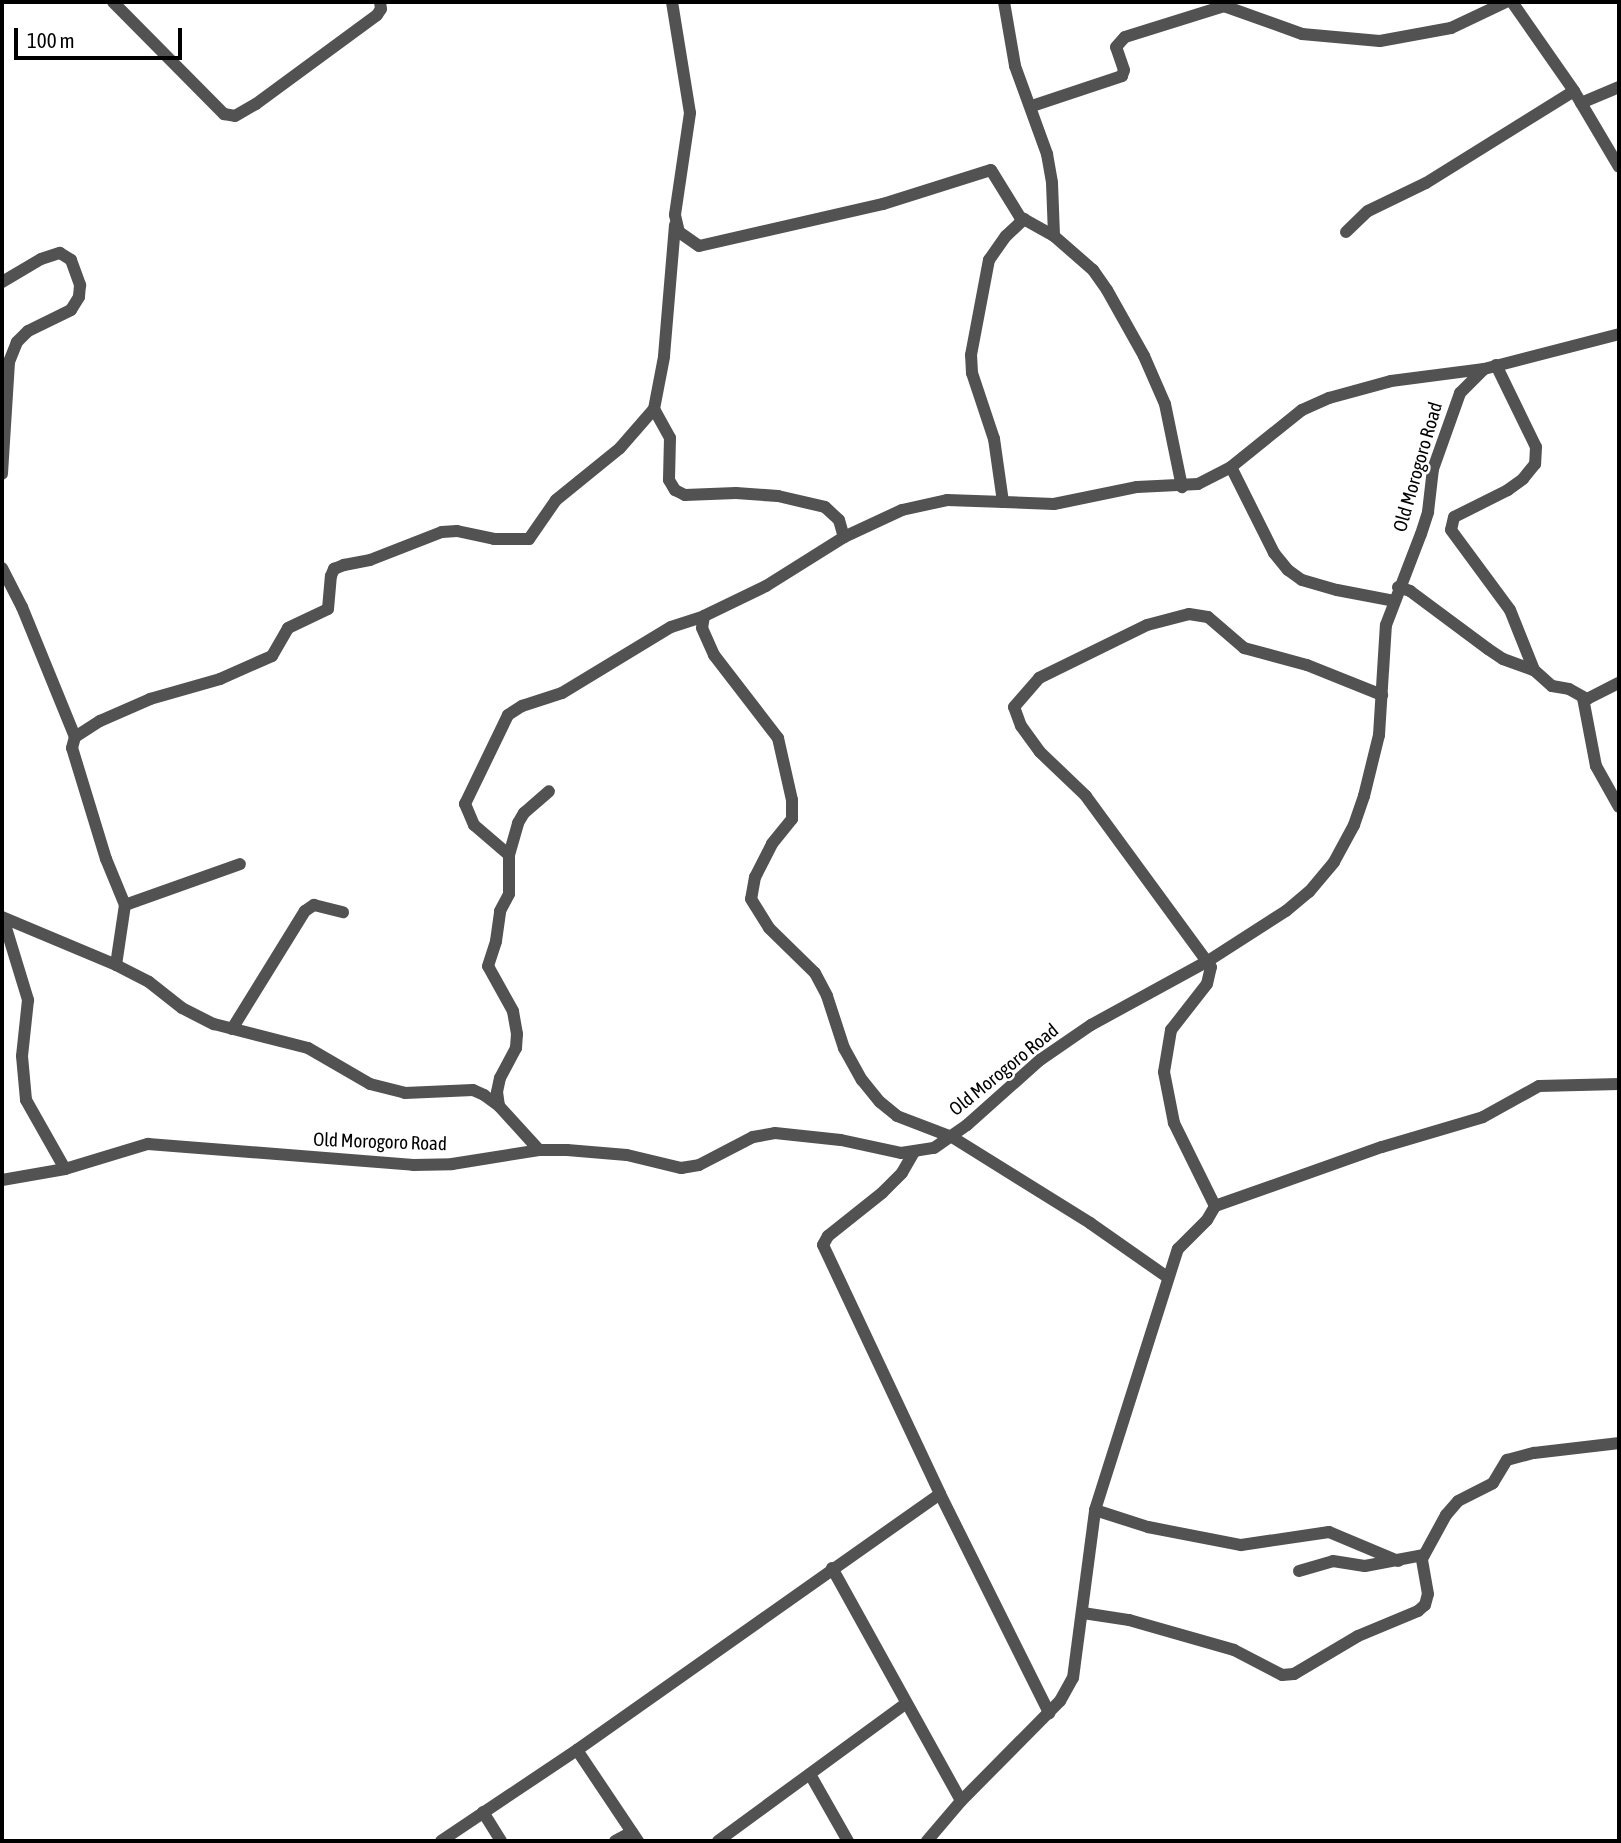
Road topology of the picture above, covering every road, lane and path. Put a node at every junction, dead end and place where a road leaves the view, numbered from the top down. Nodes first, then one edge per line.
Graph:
1 (113, 2) edge
2 (380, 2) edge
3 (672, 2) edge
4 (1004, 2) edge
5 (1506, 2) edge
6 (1512, 2) edge
7 (1619, 87) edge
8 (1578, 97) junction
9 (1032, 106) junction
10 (1619, 167) edge
11 (1024, 219) junction
12 (675, 225) junction
13 (1346, 232) dead end
14 (1054, 236) junction
15 (699, 246) junction
16 (672, 253) junction
17 (2, 282) edge
18 (1619, 334) edge
19 (1490, 367) junction
20 (654, 410) junction
21 (1231, 467) junction
22 (2, 474) edge
23 (1182, 487) junction
24 (1003, 502) junction
25 (844, 537) junction
26 (2, 568) edge
27 (1398, 587) junction
28 (1394, 601) junction
29 (704, 617) junction
30 (1534, 670) junction
31 (1619, 683) edge
32 (1381, 695) junction
33 (1583, 698) junction
34 (75, 737) junction
35 (549, 791) dead end
36 (1619, 807) edge
37 (509, 855) junction
38 (240, 864) dead end
39 (125, 905) junction
40 (343, 912) dead end
41 (3, 917) edge
42 (1208, 961) junction
43 (116, 965) junction
44 (232, 1029) junction
45 (1619, 1084) edge
46 (499, 1106) junction
47 (952, 1137) junction
48 (539, 1150) junction
49 (915, 1152) junction
50 (65, 1169) junction
51 (2, 1180) edge
52 (1215, 1206) junction
53 (1167, 1278) junction
54 (1619, 1443) edge
55 (940, 1494) junction
56 (1095, 1510) junction
57 (1424, 1555) junction
58 (1398, 1561) junction
59 (832, 1568) junction
60 (1299, 1570) dead end
61 (1083, 1613) junction
62 (905, 1704) junction
63 (1048, 1713) junction
64 (577, 1750) junction
65 (811, 1776) junction
66 (961, 1801) junction
67 (483, 1812) junction
68 (635, 1836) edge
69 (441, 1841) edge
70 (501, 1841) edge
71 (615, 1841) edge
72 (718, 1841) edge
73 (848, 1841) edge
74 (928, 1841) edge

1 - 2 street
3 - 12 street
4 - 9 street
5 - 9 street
6 - 8 street
7 - 8 street
8 - 10 street
8 - 13 street
9 - 14 street
11 - 14 street
11 - 15 street
11 - 24 street
12 - 15 street
12 - 16 street
14 - 23 street
15 - 16 street
16 - 20 street
17 - 22 street
18 - 19 street
19 - 21 street
19 - 27 street, Old Morogoro Road
19 - 30 street
20 - 25 street
20 - 34 street
21 - 23 street
21 - 28 street
23 - 24 street
24 - 25 street
25 - 29 street
26 - 34 street
27 - 28 street, Old Morogoro Road
27 - 30 street
28 - 32 street, Old Morogoro Road
29 - 37 street
29 - 47 street
30 - 33 street
31 - 33 street
32 - 42 street, Old Morogoro Road
32 - 42 street
33 - 36 street
34 - 39 street
35 - 37 street
37 - 46 street
38 - 39 street
39 - 43 street
40 - 44 street
41 - 43 street
41 - 50 street
42 - 47 street, Old Morogoro Road
42 - 52 street
43 - 44 street
44 - 46 street
45 - 52 street
46 - 48 street
47 - 49 street, Old Morogoro Road
47 - 53 street
48 - 49 street, Old Morogoro Road
48 - 50 street, Old Morogoro Road
49 - 55 street
50 - 51 street, Old Morogoro Road
52 - 53 street
53 - 56 street
54 - 57 street
55 - 59 street
55 - 63 street
56 - 58 street
56 - 61 street
57 - 58 street
57 - 61 street
58 - 60 street
59 - 62 street
59 - 64 street
61 - 63 street
62 - 65 street
62 - 66 street
63 - 66 street
64 - 67 street
64 - 68 street
65 - 72 street
65 - 73 street
66 - 74 street
67 - 69 street
67 - 70 street
68 - 71 street

